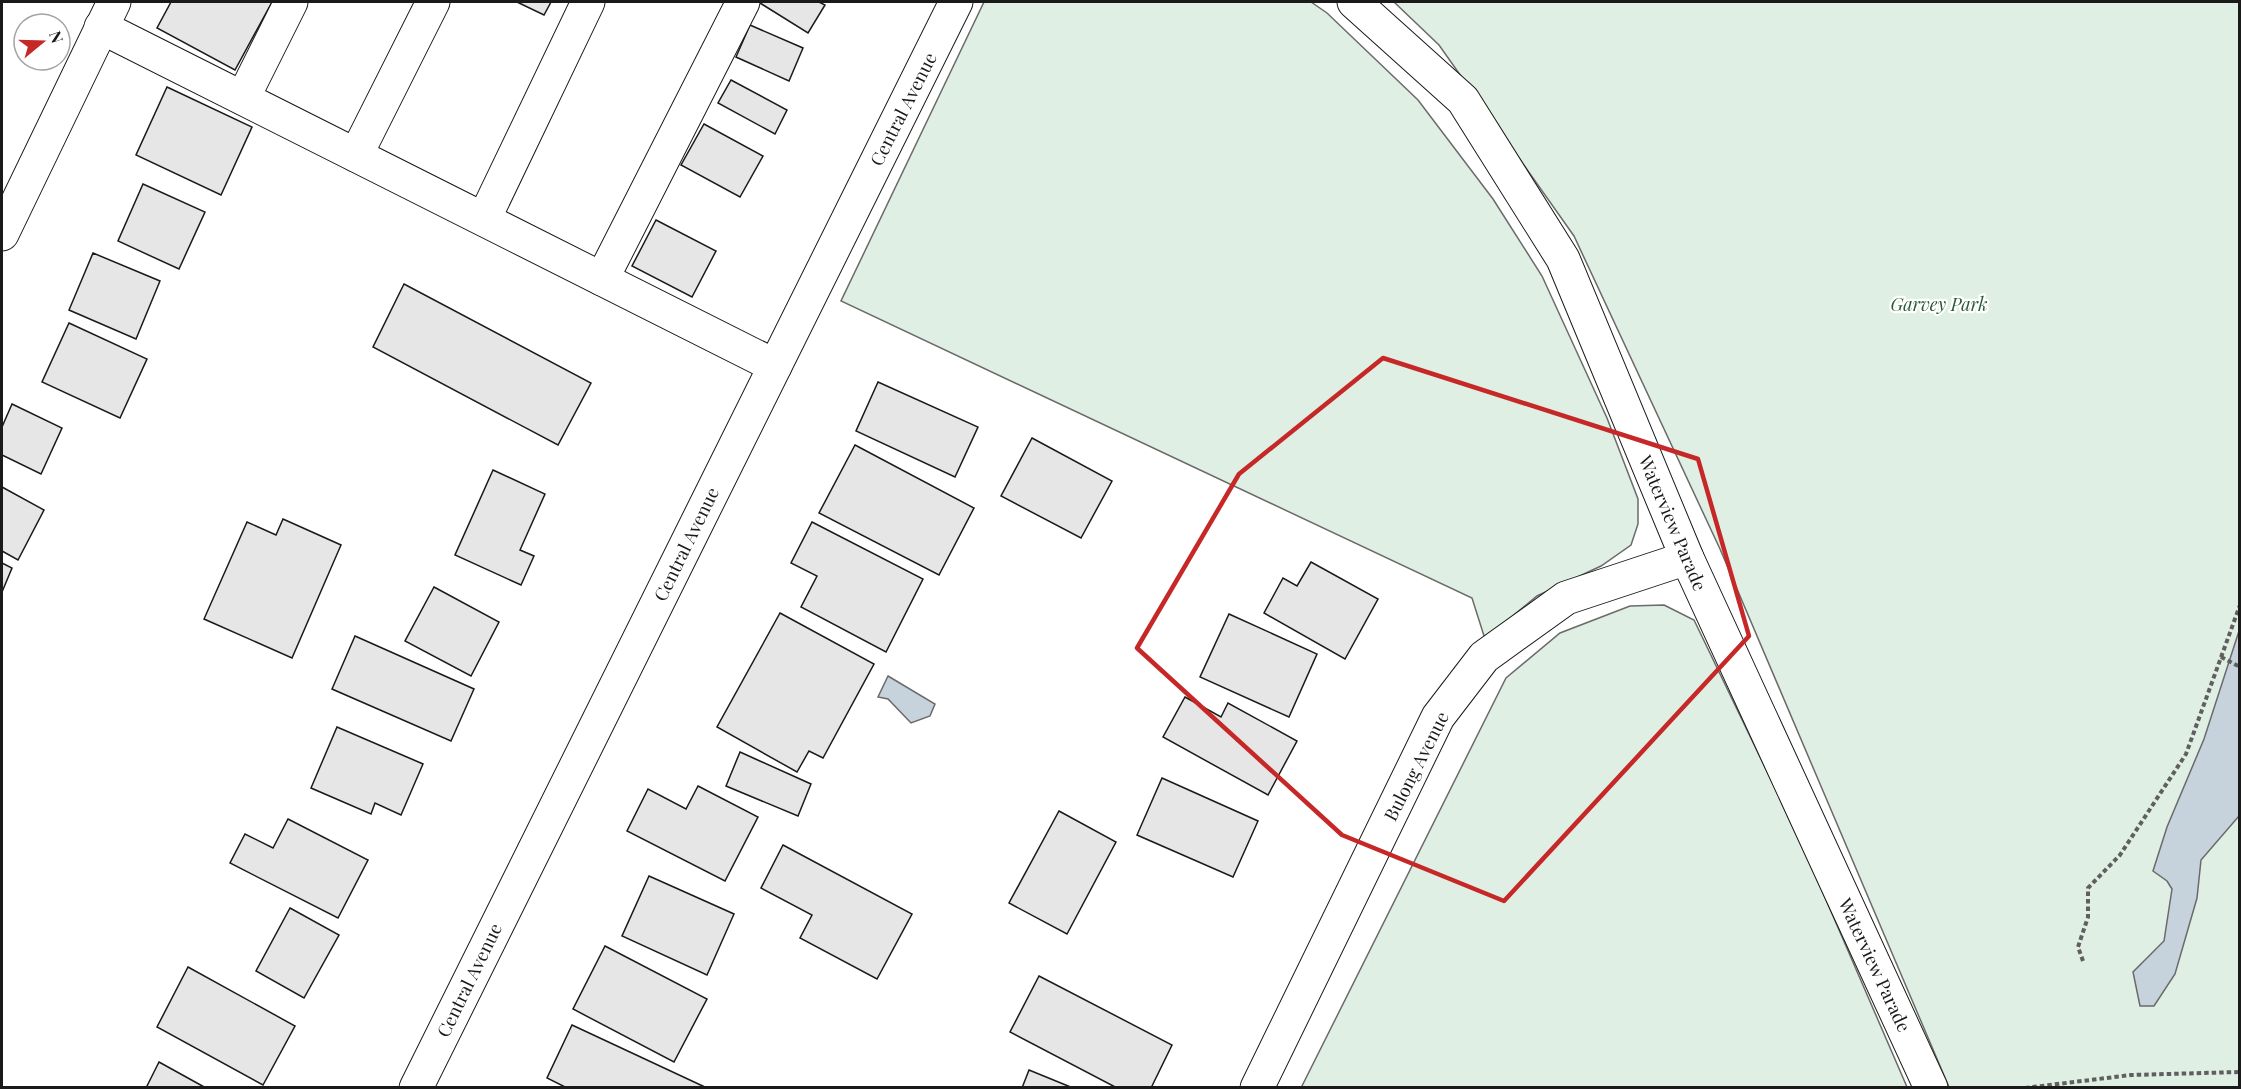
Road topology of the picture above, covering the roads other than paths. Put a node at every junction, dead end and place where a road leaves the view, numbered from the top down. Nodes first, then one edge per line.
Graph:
1 (291, 2) edge
2 (433, 2) edge
3 (588, 2) edge
4 (742, 2) edge
5 (956, 2) edge
6 (1354, 2) edge
7 (107, 14) edge
8 (243, 99) junction
9 (356, 156) junction
10 (484, 219) junction
11 (2, 234) edge
12 (602, 279) junction
13 (775, 366) junction
14 (1687, 558) junction
15 (416, 1088) edge
16 (1257, 1088) edge
17 (1931, 1088) edge

1 - 8 street
2 - 9 street
3 - 10 street
4 - 12 street
5 - 13 street, Central Avenue
6 - 14 street, Waterview Parade
7 - 8 street
7 - 11 street
8 - 9 street
9 - 10 street
10 - 12 street
12 - 13 street
13 - 15 street, Central Avenue
14 - 16 street, Bulong Avenue
14 - 17 street, Waterview Parade

